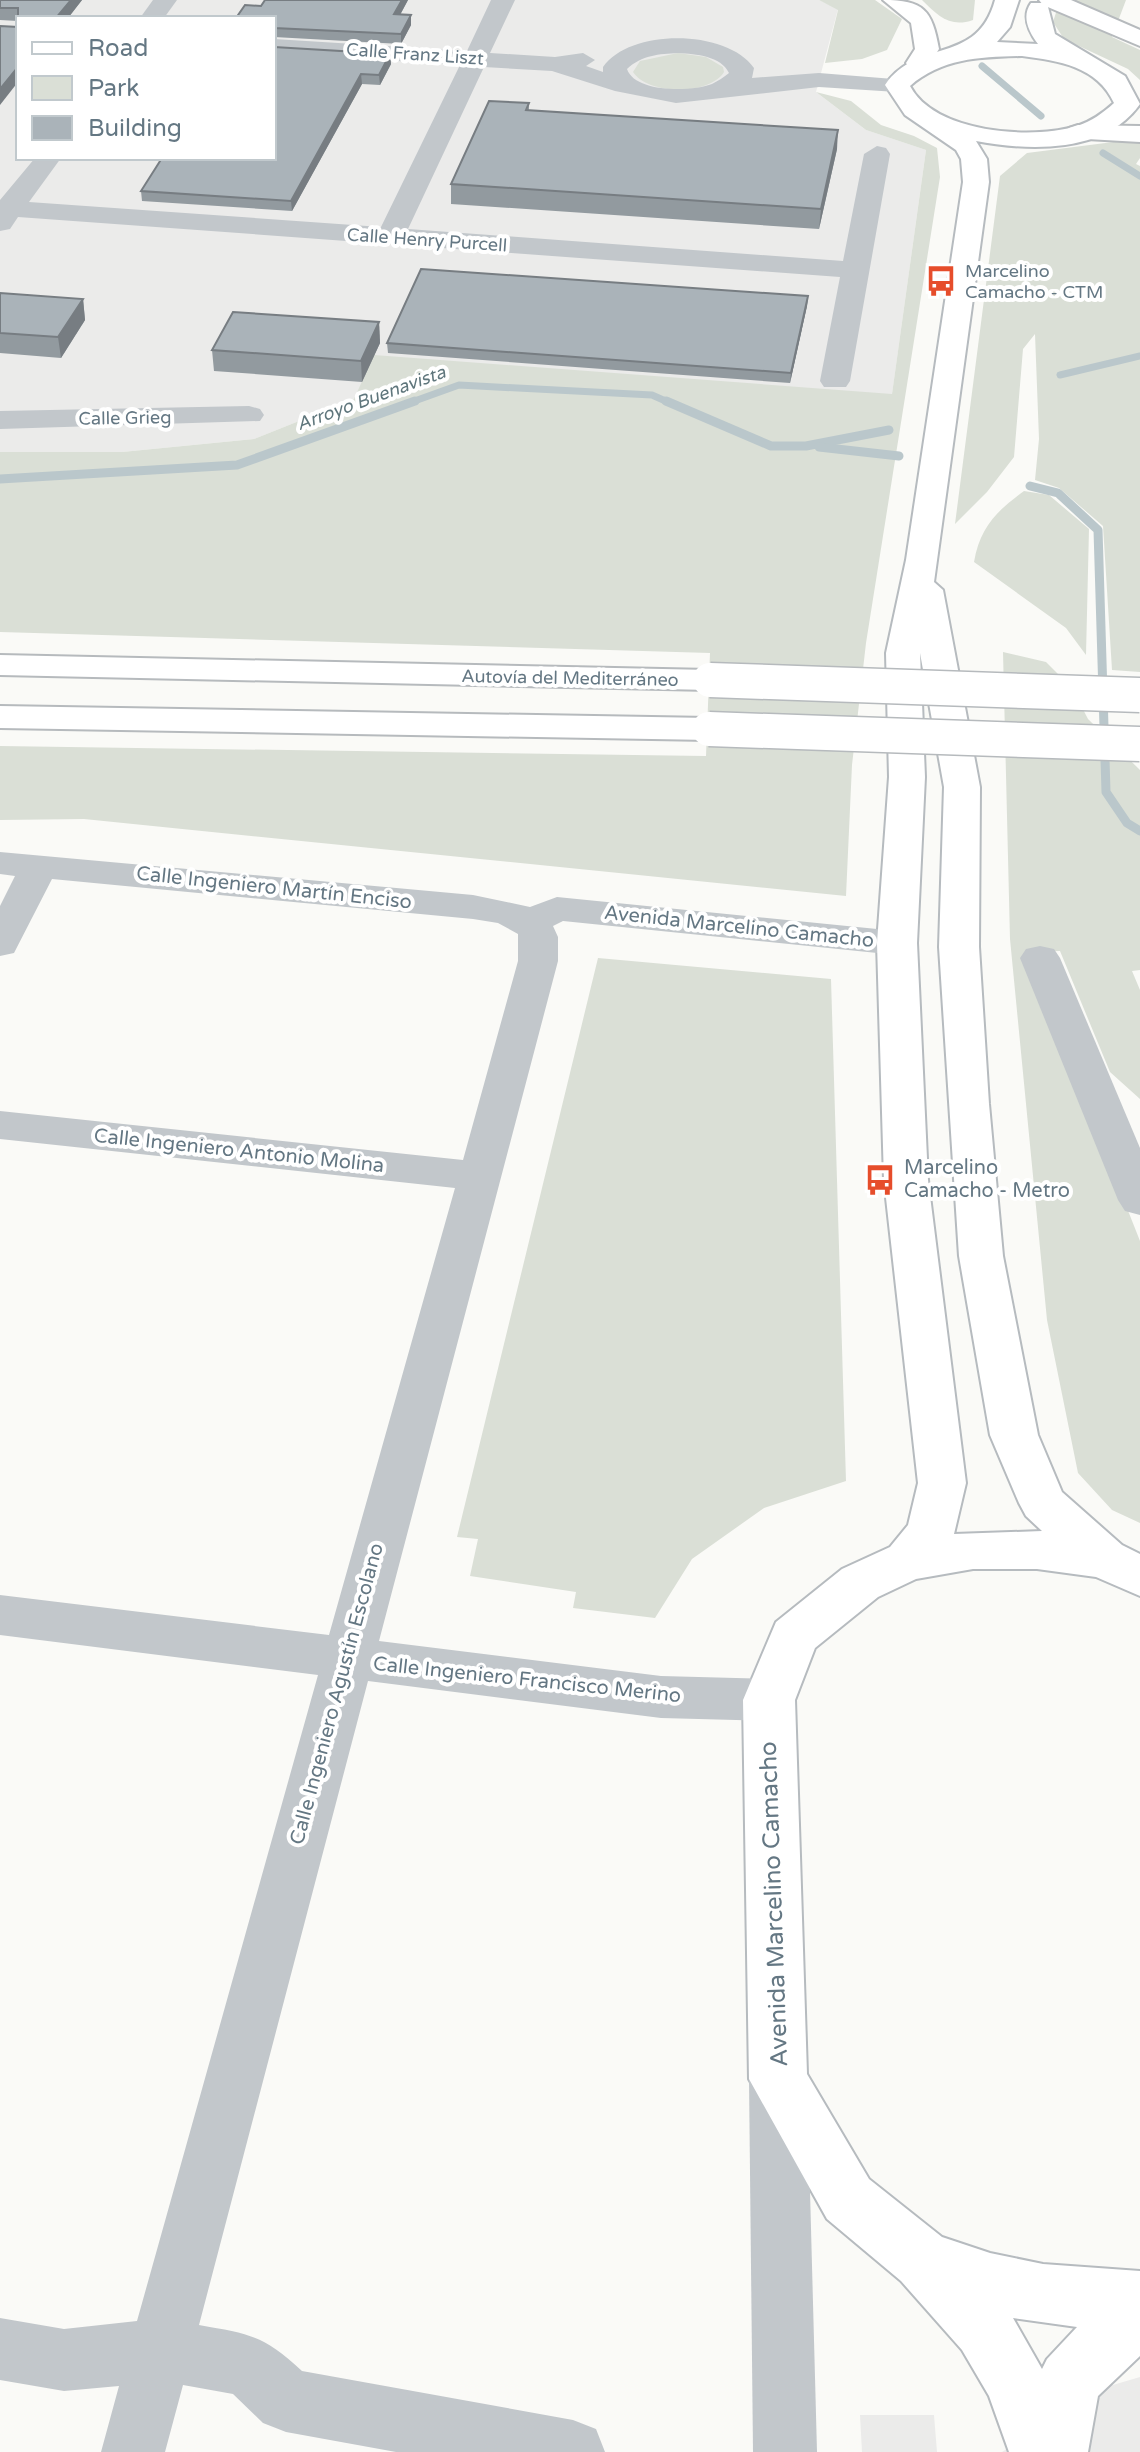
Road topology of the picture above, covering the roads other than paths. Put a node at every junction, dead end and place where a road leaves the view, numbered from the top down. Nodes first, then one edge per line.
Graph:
1 (503, 0) edge
2 (895, 0) edge
3 (1007, 0) edge
4 (1100, 0) edge
5 (1045, 4) edge
6 (1140, 17) edge
7 (1140, 39) edge
8 (276, 46) edge
9 (964, 51) junction
10 (631, 53) junction
11 (477, 58) junction
12 (1076, 59) junction
13 (735, 60) junction
14 (918, 63) junction
15 (555, 64) junction
16 (819, 80) junction
17 (624, 83) junction
18 (897, 85) junction
19 (724, 88) junction
20 (938, 125) junction
21 (1078, 133) junction
22 (1140, 134) edge
23 (1047, 138) junction
24 (877, 154) dead end
25 (46, 160) edge
26 (976, 182) junction
27 (3, 213) edge
28 (390, 238) junction
29 (855, 270) junction
30 (835, 381) dead end
31 (249, 415) dead end
32 (0, 420) edge
33 (922, 560) junction
34 (0, 657) edge
35 (0, 665) edge
36 (176, 671) junction
37 (1140, 695) edge
38 (0, 717) edge
39 (1140, 744) edge
40 (0, 863) edge
41 (40, 865) junction
42 (534, 929) junction
43 (897, 943) junction
44 (0, 944) edge
45 (1040, 958) dead end
46 (0, 1125) edge
47 (478, 1176) junction
48 (1140, 1200) edge
49 (908, 1561) junction
50 (1122, 1567) edge
51 (0, 1615) edge
52 (346, 1660) junction
53 (769, 1700) junction
54 (778, 2079) junction
55 (923, 2260) junction
56 (1140, 2301) edge
57 (1140, 2322) edge
58 (0, 2349) edge
59 (161, 2350) junction
60 (133, 2452) edge
61 (573, 2452) edge
62 (785, 2452) edge
63 (1041, 2452) edge
64 (1056, 2452) edge

1 - 11 street
2 - 14 main road
3 - 9 main road
4 - 6 main road
5 - 7 main road
5 - 12 main road
8 - 11 street, Calle Franz Liszt
9 - 12 main road
9 - 14 main road
10 - 13 street, Calle Franz Liszt
10 - 15 street, Calle Franz Liszt
10 - 17 street
11 - 15 street, Calle Franz Liszt
11 - 28 street
12 - 21 main road
13 - 16 street, Calle Franz Liszt
13 - 19 street
14 - 18 main road
15 - 17 street, Calle Franz Liszt
16 - 18 street, Calle Franz Liszt
16 - 19 street, Calle Franz Liszt
17 - 19 street, Calle Franz Liszt
18 - 20 main road
20 - 23 main road
20 - 26 main road
21 - 22 main road
21 - 23 main road
23 - 26 main road
24 - 29 street
25 - 27 street
26 - 33 main road
27 - 28 street, Calle Henry Purcell
28 - 29 street, Calle Henry Purcell
29 - 30 street
31 - 32 street, Calle Grieg
33 - 43 main road
33 - 50 main road, Avenida Marcelino Camacho
34 - 36 main road
35 - 36 main road, Autovía del Mediterráneo
36 - 37 main road, Autovía del Mediterráneo, bridge
38 - 39 main road, bridge
40 - 41 street, Calle Ingeniero Martín Enciso
41 - 42 street, Calle Ingeniero Martín Enciso
41 - 44 street
42 - 43 street, Avenida Marcelino Camacho
42 - 47 street, Calle Ingeniero Agustín Escolano
43 - 49 main road, Avenida Marcelino Camacho
45 - 48 street
46 - 47 street, Calle Ingeniero Antonio Molina
47 - 52 street, Calle Ingeniero Agustín Escolano
49 - 50 main road, Avenida Marcelino Camacho
49 - 53 main road, Avenida Marcelino Camacho
51 - 52 street, Calle Ingeniero Francisco Merino
52 - 53 street, Calle Ingeniero Francisco Merino
52 - 59 street, Calle Ingeniero Agustín Escolano
53 - 54 main road, Avenida Marcelino Camacho
54 - 55 main road, Avenida Marcelino Camacho
54 - 62 street
55 - 56 main road, Avenida Marcelino Camacho
55 - 63 main road, Avenida Marcelino Camacho
57 - 64 main road
58 - 59 street
59 - 60 street, Calle Ingeniero Agustín Escolano
59 - 61 street

